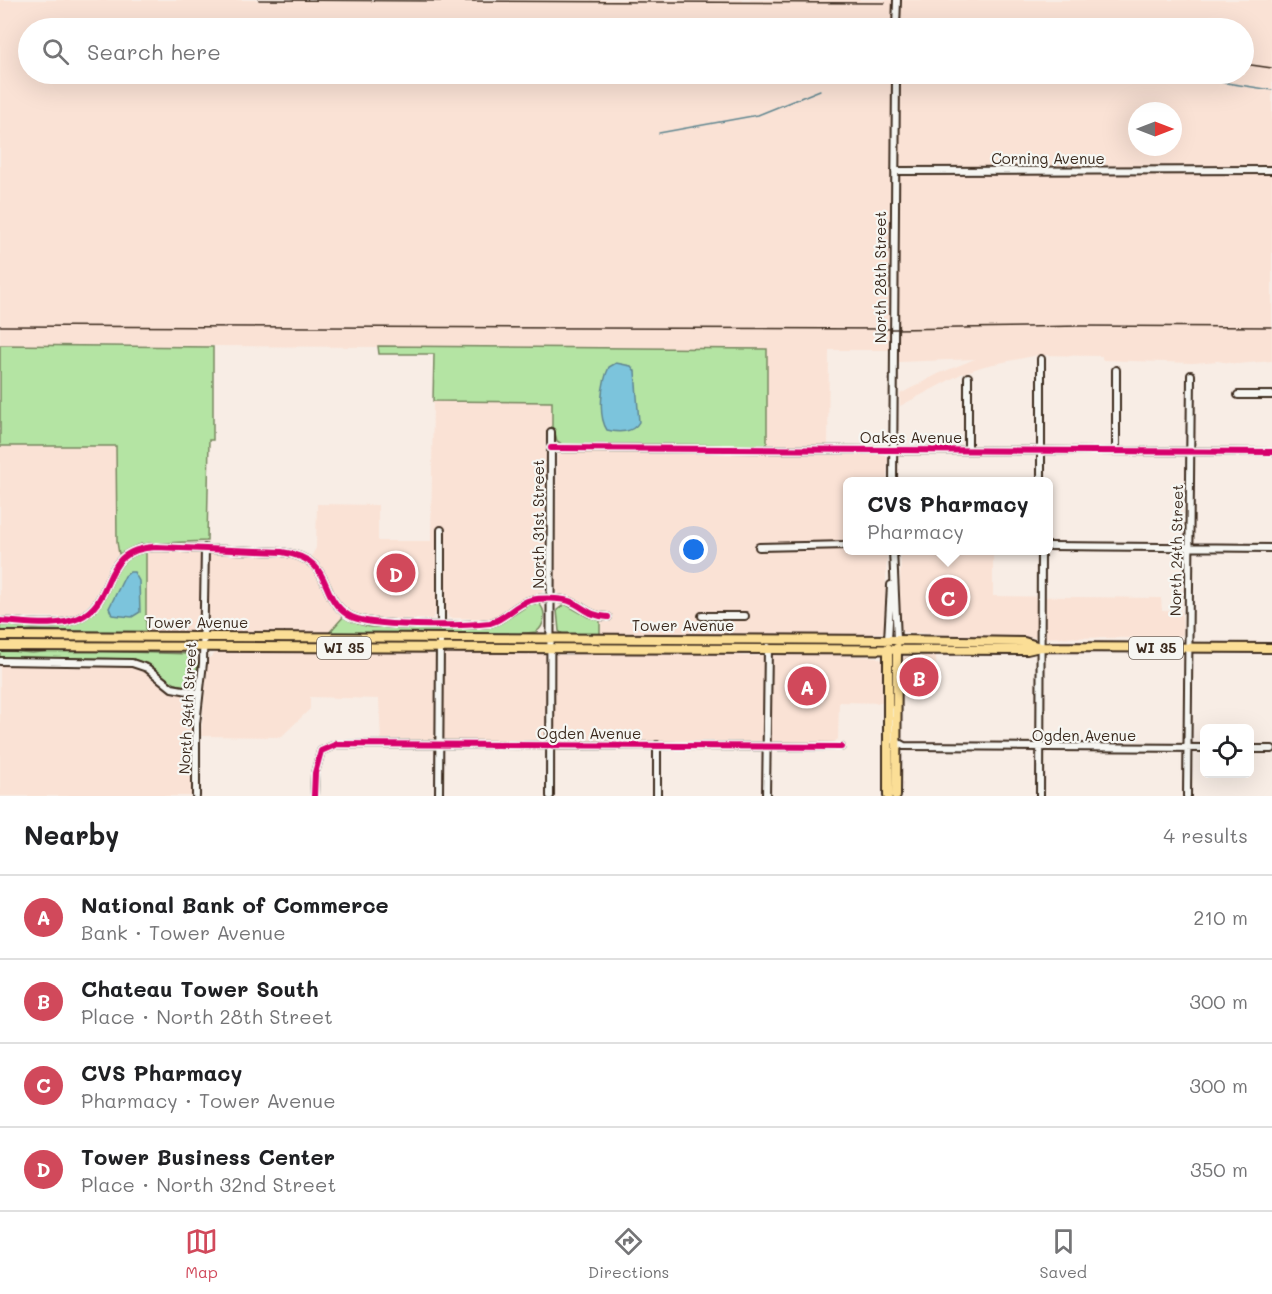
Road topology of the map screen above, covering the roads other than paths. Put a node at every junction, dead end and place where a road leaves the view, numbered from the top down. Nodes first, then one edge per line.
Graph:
1 (897, 0) edge
2 (896, 18) edge
3 (896, 84) edge
4 (1272, 170) edge
5 (895, 171) junction
6 (1041, 359) dead end
7 (1116, 370) dead end
8 (1191, 375) dead end
9 (968, 377) dead end
10 (1238, 395) dead end
11 (1272, 395) edge
12 (551, 432) dead end
13 (551, 448) junction
14 (894, 450) junction
15 (968, 450) junction
16 (1041, 451) junction
17 (1116, 452) junction
18 (1190, 452) junction
19 (1272, 452) edge
20 (893, 477) edge
21 (1041, 477) edge
22 (441, 530) dead end
23 (843, 545) edge
24 (1053, 546) edge
25 (759, 547) dead end
26 (1189, 547) junction
27 (205, 548) junction
28 (1272, 548) edge
29 (893, 555) edge
30 (1041, 555) edge
31 (893, 576) junction
32 (550, 599) junction
33 (608, 616) dead end
34 (702, 616) dead end
35 (745, 616) dead end
36 (0, 621) edge
37 (441, 623) junction
38 (0, 636) edge
39 (203, 636) junction
40 (440, 638) junction
41 (550, 638) junction
42 (768, 640) junction
43 (888, 640) junction
44 (897, 640) junction
45 (0, 646) edge
46 (203, 647) junction
47 (1040, 647) junction
48 (1188, 648) junction
49 (1272, 648) edge
50 (440, 649) junction
51 (550, 649) junction
52 (768, 651) junction
53 (893, 651) junction
54 (0, 661) edge
55 (199, 693) junction
56 (889, 705) junction
57 (440, 744) junction
58 (897, 744) junction
59 (657, 745) junction
60 (550, 746) junction
61 (767, 746) junction
62 (841, 747) dead end
63 (1040, 747) junction
64 (1188, 748) junction
65 (1200, 748) edge
66 (1254, 748) edge
67 (1272, 749) edge
68 (196, 796) edge
69 (314, 796) edge
70 (439, 796) edge
71 (550, 796) edge
72 (657, 796) edge
73 (766, 796) edge
74 (888, 796) edge
75 (896, 796) edge
76 (1040, 796) edge
77 (1188, 796) edge

1 - 2 street
3 - 5 street, North 28th Street
4 - 5 street, Corning Avenue
5 - 14 street, North 28th Street
6 - 16 street
7 - 17 street
8 - 18 street, North 24th Street
9 - 15 street
10 - 11 street
12 - 13 street, North 31st Street
13 - 14 street, Oakes Avenue
13 - 32 street, North 31st Street
14 - 15 street, Oakes Avenue
14 - 20 street, North 28th Street
15 - 16 street, Oakes Avenue
16 - 17 street, Oakes Avenue
16 - 21 street
17 - 18 street, Oakes Avenue
18 - 19 street, Oakes Avenue
18 - 26 street, North 24th Street
22 - 37 street
23 - 25 street
24 - 26 street
26 - 28 street
26 - 48 street, North 24th Street
27 - 36 street
27 - 37 street
27 - 39 street, North 34th Street
29 - 31 street
30 - 47 street
31 - 43 street
31 - 44 street
32 - 33 street
32 - 37 street
32 - 41 street, North 31st Street
34 - 35 street
38 - 39 main road, Tower Avenue / WI 35
39 - 40 main road, Tower Avenue / WI 35
39 - 46 street, North 34th Street
40 - 41 main road, Tower Avenue / WI 35
40 - 50 street
41 - 42 main road, Tower Avenue / WI 35
41 - 51 street, North 31st Street
42 - 43 main road, Tower Avenue / WI 35
42 - 52 street
43 - 44 main road, Tower Avenue / WI 35
43 - 53 main road
44 - 47 main road, Tower Avenue / WI 35
44 - 53 main road
45 - 46 main road, Tower Avenue / WI 35
46 - 50 main road, Tower Avenue / WI 35
46 - 55 street, North 34th Street
47 - 48 main road, Tower Avenue / WI 35
47 - 53 main road, Tower Avenue / WI 35
47 - 63 street
48 - 49 main road, Tower Avenue / WI 35
48 - 64 street, North 24th Street
50 - 51 main road, Tower Avenue / WI 35
50 - 57 street
51 - 52 main road, Tower Avenue / WI 35
51 - 60 street, North 31st Street
52 - 53 main road, Tower Avenue / WI 35
52 - 61 street
53 - 56 main road
53 - 58 main road
54 - 55 street
55 - 68 street, North 34th Street
56 - 58 street
56 - 74 main road
57 - 60 street, Ogden Avenue
57 - 69 street, Ogden Avenue
57 - 70 street
58 - 63 street, Ogden Avenue
58 - 75 main road
59 - 60 street, Ogden Avenue
59 - 61 street, Ogden Avenue
59 - 72 street
60 - 71 street, North 31st Street
61 - 62 street, Ogden Avenue
61 - 73 street
63 - 64 street, Ogden Avenue
63 - 76 street
64 - 65 street, Ogden Avenue
64 - 77 street, North 24th Street
66 - 67 street

